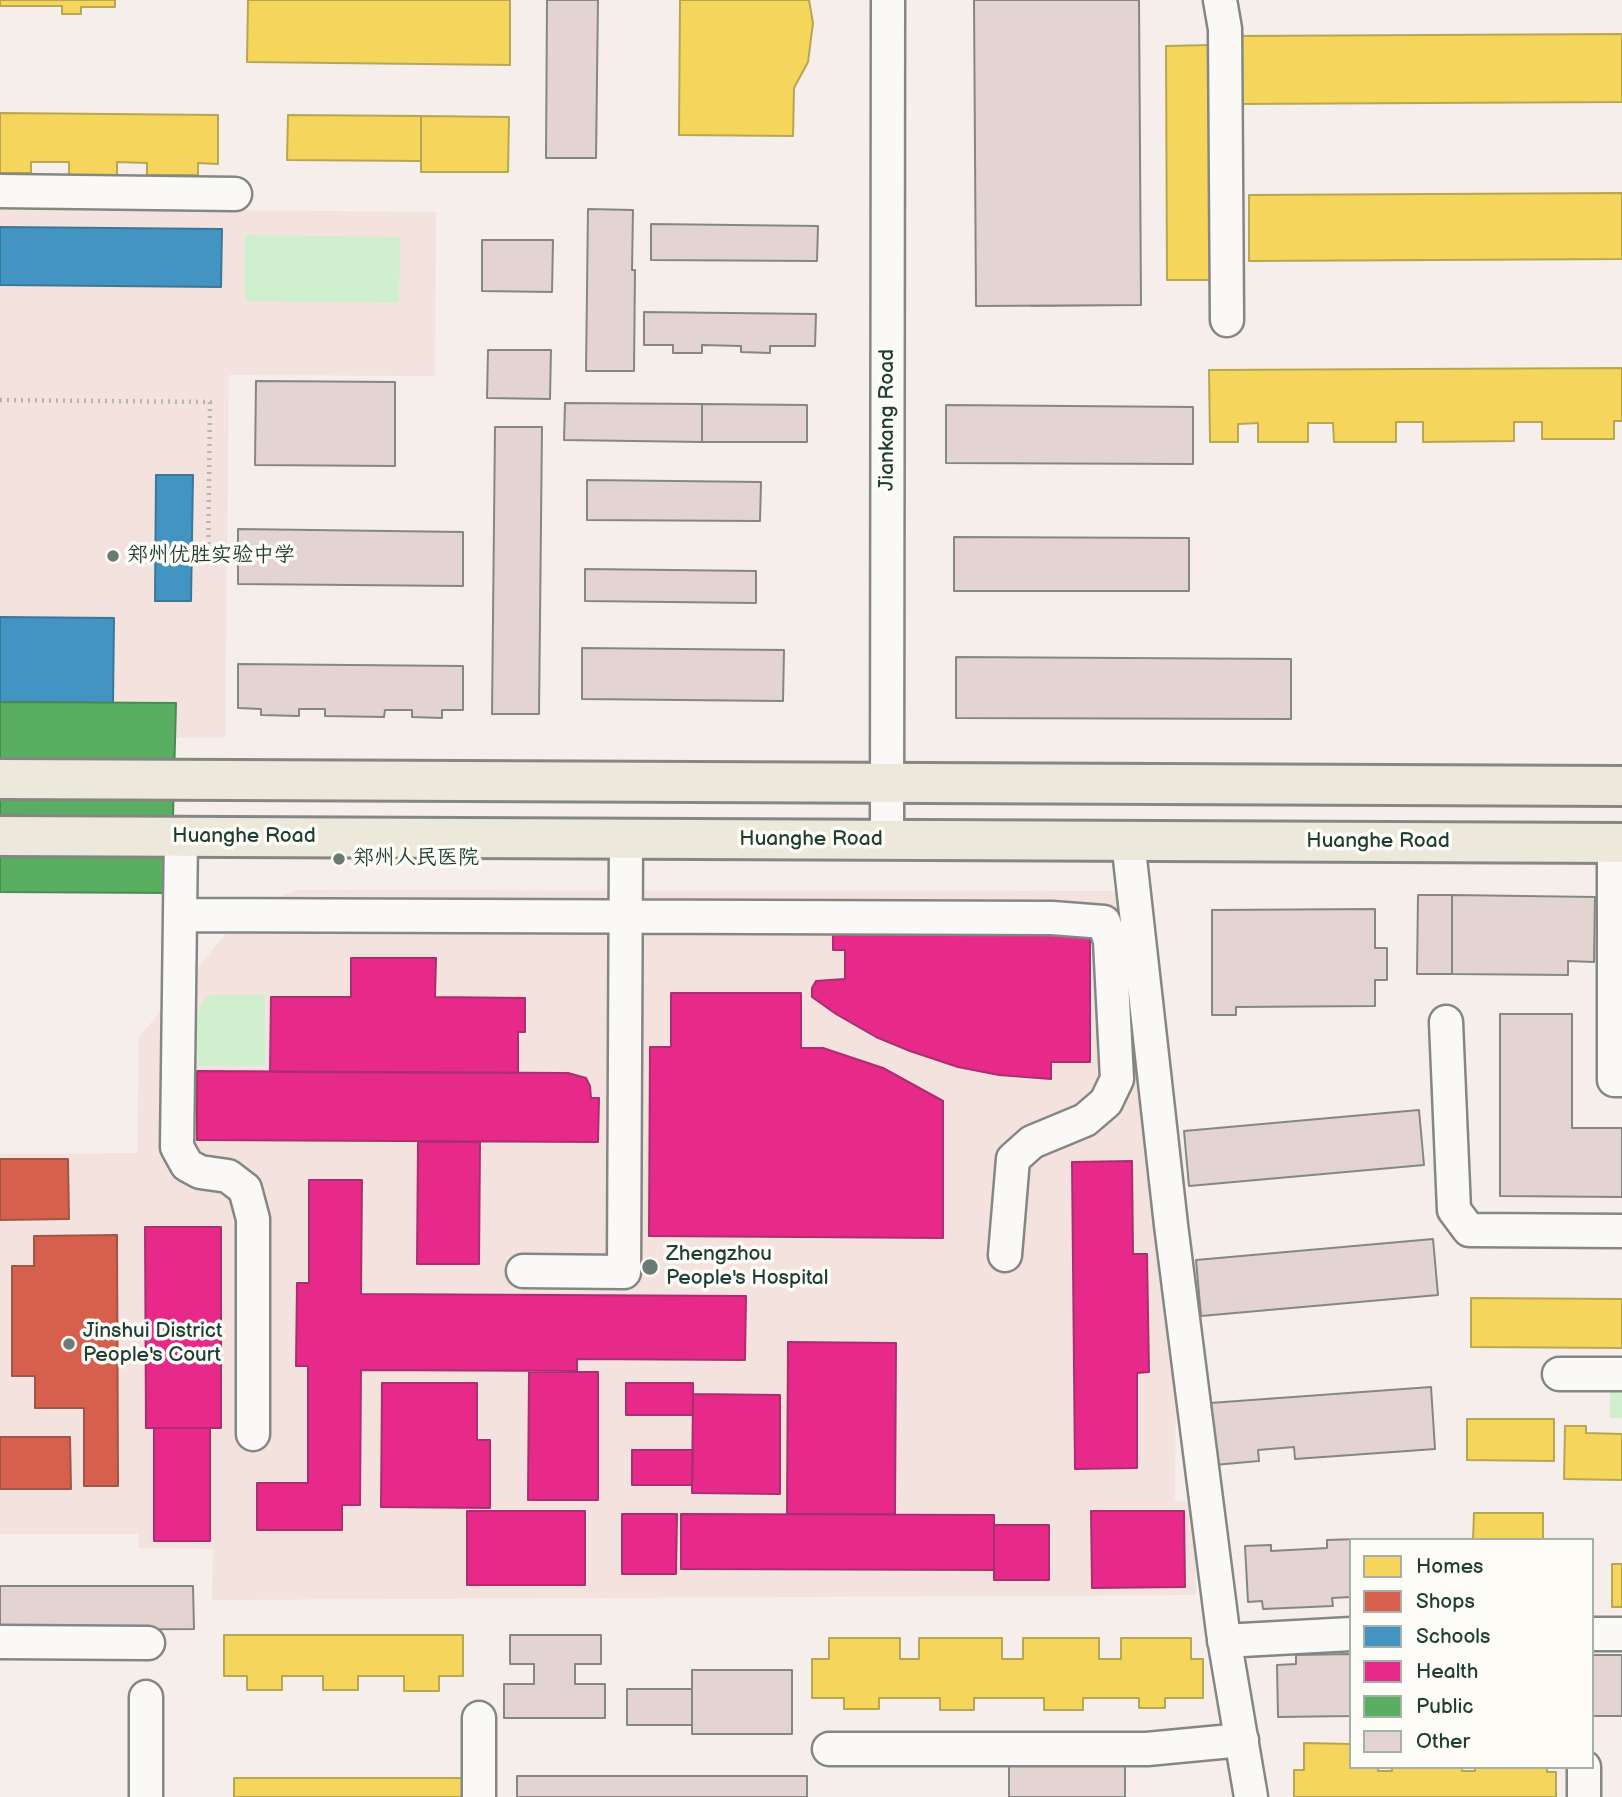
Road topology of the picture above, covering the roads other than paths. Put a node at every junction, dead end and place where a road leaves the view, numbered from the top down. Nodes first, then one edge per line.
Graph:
1 (888, 0) edge
2 (1220, 0) edge
3 (0, 191) edge
4 (235, 194) dead end
5 (1227, 320) dead end
6 (0, 779) edge
7 (888, 783) junction
8 (1622, 786) edge
9 (0, 836) edge
10 (181, 837) junction
11 (626, 839) junction
12 (887, 840) junction
13 (1128, 841) junction
14 (1618, 843) edge
15 (180, 915) junction
16 (626, 917) junction
17 (1618, 924) edge
18 (1446, 1022) dead end
19 (1622, 1080) edge
20 (1622, 1231) edge
21 (1005, 1255) dead end
22 (523, 1271) dead end
23 (1559, 1374) dead end
24 (1622, 1374) edge
25 (253, 1434) dead end
26 (1349, 1634) edge
27 (1594, 1634) edge
28 (1622, 1634) edge
29 (1224, 1641) junction
30 (0, 1642) edge
31 (148, 1643) dead end
32 (146, 1697) dead end
33 (479, 1718) dead end
34 (1242, 1741) junction
35 (829, 1749) dead end
36 (1584, 1769) edge
37 (146, 1797) edge
38 (479, 1797) edge
39 (1251, 1797) edge
40 (1584, 1797) edge

1 - 7 street, Jiankang Road
2 - 5 street
3 - 4 street
6 - 7 main road
7 - 8 main road
7 - 12 street, Jiankang Road
9 - 10 main road, Huanghe Road
10 - 11 main road, Huanghe Road
10 - 15 street
11 - 12 main road, Huanghe Road
11 - 16 street
12 - 13 main road, Huanghe Road
13 - 14 main road, Huanghe Road
13 - 29 street
14 - 17 street
15 - 16 street
15 - 25 street
16 - 21 street
16 - 22 street
17 - 19 street
18 - 20 street
23 - 24 street
26 - 29 street
27 - 28 street
29 - 34 street
30 - 31 street
32 - 37 street
33 - 38 street
34 - 35 street
34 - 39 street
36 - 40 street

